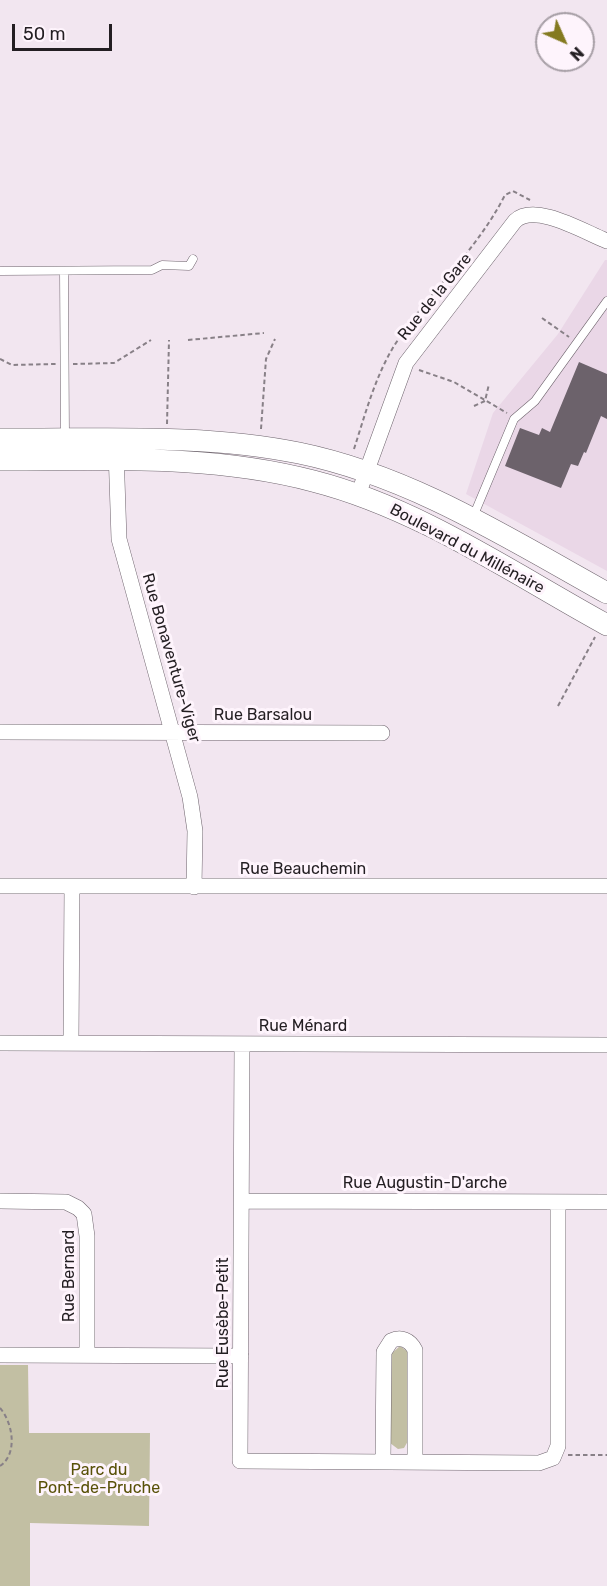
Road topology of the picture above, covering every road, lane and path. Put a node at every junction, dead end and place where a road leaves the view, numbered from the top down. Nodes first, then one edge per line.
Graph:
1 (517, 192) dead end
2 (607, 241) edge
3 (193, 259) dead end
4 (64, 270) junction
5 (0, 271) edge
6 (607, 301) edge
7 (542, 318) dead end
8 (264, 333) dead end
9 (275, 339) dead end
10 (151, 340) dead end
11 (169, 340) dead end
12 (188, 340) dead end
13 (579, 343) junction
14 (0, 359) edge
15 (406, 363) junction
16 (65, 364) junction
17 (489, 384) dead end
18 (485, 401) junction
19 (474, 406) dead end
20 (514, 419) junction
21 (167, 425) dead end
22 (260, 431) dead end
23 (0, 440) edge
24 (65, 440) junction
25 (116, 449) junction
26 (353, 452) dead end
27 (0, 460) edge
28 (367, 472) junction
29 (358, 495) junction
30 (472, 518) junction
31 (607, 594) edge
32 (605, 624) edge
33 (558, 706) dead end
34 (0, 732) edge
35 (173, 732) junction
36 (382, 733) dead end
37 (0, 886) edge
38 (72, 886) junction
39 (607, 886) edge
40 (194, 887) junction
41 (0, 1043) edge
42 (71, 1043) junction
43 (242, 1044) junction
44 (607, 1045) edge
45 (0, 1201) edge
46 (242, 1202) junction
47 (558, 1202) junction
48 (607, 1202) edge
49 (0, 1355) edge
50 (87, 1355) junction
51 (241, 1356) junction
52 (0, 1408) edge
53 (568, 1455) dead end
54 (607, 1455) edge
55 (383, 1461) junction
56 (415, 1461) junction
57 (0, 1466) edge

1 - 26 path, Rue de la Gare
2 - 15 street, Rue de la Gare
3 - 4 lane
4 - 5 lane
4 - 16 lane
6 - 13 lane
7 - 13 path
8 - 12 path
9 - 22 path
10 - 16 path
11 - 21 path
13 - 20 lane
14 - 16 path
15 - 18 path
15 - 28 street, Rue de la Gare
16 - 24 lane
17 - 18 path
18 - 19 path
18 - 20 path
20 - 30 lane
23 - 24 street, Boulevard du Millénaire
24 - 25 street, Boulevard du Millénaire
25 - 27 street, Boulevard du Millénaire
25 - 28 street, Boulevard du Millénaire
25 - 29 street, Boulevard du Millénaire
25 - 35 street, Rue Bonaventure-Viger
28 - 29 street, Rue de la Gare
28 - 30 street, Boulevard du Millénaire
29 - 32 street, Boulevard du Millénaire
30 - 31 street, Boulevard du Millénaire
32 - 33 path
34 - 35 street, Rue Barsalou
35 - 36 street, Rue Barsalou
35 - 40 street, Rue Bonaventure-Viger
37 - 38 street, Rue Beauchemin
38 - 40 street, Rue Beauchemin
38 - 42 street
39 - 40 street, Rue Beauchemin
41 - 42 street, Rue Ménard
42 - 43 street, Rue Ménard
43 - 44 street, Rue Ménard
43 - 46 street, Rue Eusèbe-Petit
45 - 50 street, Rue Bernard
46 - 47 street, Rue Augustin-D'arche
46 - 51 street, Rue Eusèbe-Petit
47 - 48 street, Rue Augustin-D'arche
47 - 56 street, Rue Eusèbe-Petit
49 - 50 street
50 - 51 street
51 - 55 street, Rue Eusèbe-Petit
52 - 57 path
53 - 54 path
55 - 56 street, Rue Eusèbe-Petit
55 - 56 street

